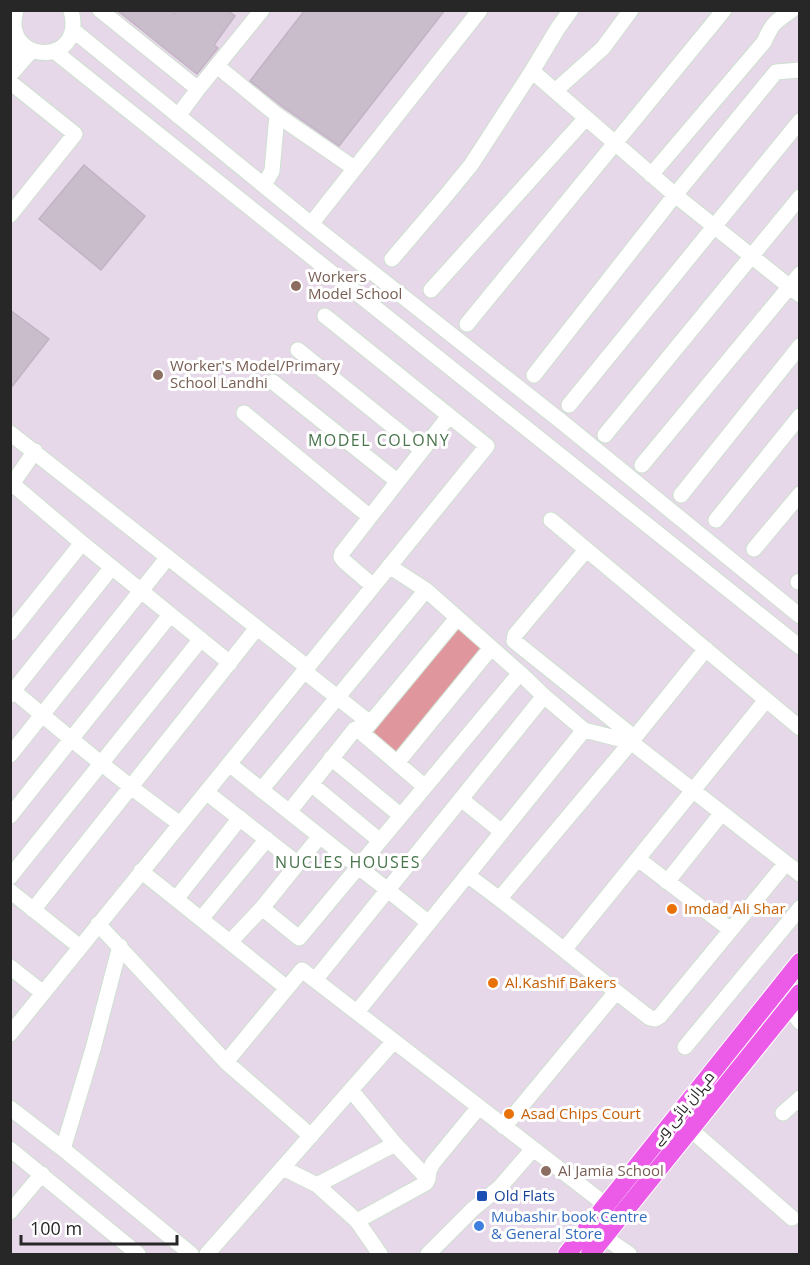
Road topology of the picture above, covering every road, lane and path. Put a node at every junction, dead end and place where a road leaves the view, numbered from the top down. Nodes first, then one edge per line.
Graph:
1 (91, 10) edge
2 (100, 10) edge
3 (262, 10) edge
4 (480, 10) edge
5 (570, 10) edge
6 (631, 10) edge
7 (724, 10) edge
8 (792, 10) edge
9 (13, 14) edge
10 (72, 20) edge
11 (26, 47) junction
12 (54, 51) junction
13 (10, 57) edge
14 (217, 66) junction
15 (532, 70) junction
16 (800, 70) edge
17 (10, 75) edge
18 (10, 82) edge
19 (198, 89) junction
20 (555, 91) junction
21 (277, 115) junction
22 (178, 116) junction
23 (586, 118) junction
24 (800, 121) edge
25 (615, 144) junction
26 (354, 168) junction
27 (651, 175) junction
28 (264, 185) junction
29 (675, 195) junction
30 (800, 197) edge
31 (10, 215) edge
32 (311, 224) junction
33 (714, 226) junction
34 (751, 256) junction
35 (392, 259) dead end
36 (800, 274) edge
37 (431, 290) dead end
38 (794, 291) edge
39 (325, 316) dead end
40 (467, 324) dead end
41 (800, 346) edge
42 (298, 350) dead end
43 (534, 375) dead end
44 (273, 381) dead end
45 (569, 405) dead end
46 (244, 413) dead end
47 (449, 416) junction
48 (800, 416) edge
49 (10, 433) edge
50 (605, 435) dead end
51 (422, 450) junction
52 (35, 451) junction
53 (642, 465) dead end
54 (397, 481) junction
55 (11, 484) edge
56 (800, 494) edge
57 (681, 495) dead end
58 (370, 517) junction
59 (551, 520) dead end
60 (716, 520) dead end
61 (82, 543) junction
62 (754, 549) dead end
63 (586, 550) junction
64 (168, 557) junction
65 (389, 566) junction
66 (112, 567) junction
67 (373, 586) junction
68 (426, 590) junction
69 (142, 591) junction
70 (170, 615) junction
71 (800, 616) edge
72 (457, 618) junction
73 (257, 628) junction
74 (10, 633) edge
75 (201, 639) junction
76 (800, 647) edge
77 (492, 648) junction
78 (706, 649) junction
79 (230, 663) junction
80 (305, 669) junction
81 (520, 673) junction
82 (12, 691) edge
83 (544, 696) junction
84 (337, 697) junction
85 (766, 700) junction
86 (42, 715) junction
87 (366, 728) junction
88 (800, 728) edge
89 (584, 730) junction
90 (72, 739) junction
91 (633, 740) junction
92 (10, 755) edge
93 (331, 758) junction
94 (102, 763) junction
95 (397, 763) junction
96 (229, 764) junction
97 (311, 784) junction
98 (424, 786) junction
99 (131, 788) junction
100 (261, 790) junction
101 (693, 791) junction
102 (206, 792) junction
103 (461, 799) junction
104 (289, 812) junction
105 (721, 814) junction
106 (400, 815) junction
107 (10, 816) edge
108 (240, 818) junction
109 (180, 824) junction
110 (502, 832) junction
111 (320, 836) junction
112 (267, 839) junction
113 (379, 840) junction
114 (638, 859) junction
115 (298, 864) junction
116 (794, 865) edge
117 (358, 868) junction
118 (141, 871) junction
119 (467, 875) junction
120 (10, 877) edge
121 (667, 882) junction
122 (388, 890) junction
123 (10, 891) edge
124 (500, 898) junction
125 (176, 899) junction
126 (262, 908) junction
127 (800, 908) edge
128 (33, 909) junction
129 (201, 919) junction
130 (429, 923) junction
131 (98, 924) junction
132 (731, 930) junction
133 (230, 942) junction
134 (120, 946) junction
135 (80, 947) junction
136 (564, 950) junction
137 (800, 962) edge
138 (10, 967) edge
139 (315, 980) junction
140 (287, 988) junction
141 (616, 992) junction
142 (43, 993) junction
143 (794, 999) edge
144 (357, 1012) junction
145 (800, 1022) edge
146 (11, 1032) edge
147 (394, 1041) junction
148 (685, 1047) dead end
149 (226, 1062) junction
150 (351, 1090) junction
151 (800, 1098) edge
152 (479, 1107) junction
153 (10, 1108) edge
154 (783, 1113) dead end
155 (504, 1127) junction
156 (690, 1129) junction
157 (311, 1137) junction
158 (395, 1144) junction
159 (10, 1149) edge
160 (63, 1149) junction
161 (533, 1149) junction
162 (283, 1168) junction
163 (42, 1174) junction
164 (428, 1179) junction
165 (317, 1185) junction
166 (606, 1205) junction
167 (10, 1212) edge
168 (792, 1218) dead end
169 (357, 1221) junction
170 (604, 1237) junction
171 (138, 1254) edge
172 (192, 1254) edge
173 (207, 1254) edge
174 (380, 1254) edge
175 (428, 1254) edge
176 (567, 1254) edge
177 (590, 1254) edge
178 (629, 1254) edge

1 - 10 street
2 - 19 street
3 - 14 street
4 - 26 street
5 - 15 street
6 - 20 street
7 - 25 street
8 - 27 street
9 - 11 street
10 - 12 street
10 - 22 street
11 - 12 street
11 - 13 street
11 - 17 street
12 - 76 street
14 - 19 street
14 - 21 street
15 - 20 street
15 - 35 street
16 - 29 street
18 - 31 street
19 - 22 street
20 - 23 street
21 - 26 street
21 - 28 street
22 - 28 street
23 - 25 street
23 - 37 street
24 - 33 street
25 - 27 street
25 - 40 street
26 - 32 street
27 - 29 street
28 - 32 street
29 - 33 street
29 - 43 street
30 - 34 street
32 - 71 street
33 - 34 street
33 - 45 street
34 - 38 street
34 - 50 street
36 - 38 street
38 - 53 street
39 - 47 street
41 - 57 street
42 - 51 street
44 - 54 street
46 - 58 street
47 - 51 street
47 - 65 street
48 - 60 street
49 - 52 street
51 - 54 street
52 - 55 street
52 - 64 street
54 - 58 street
55 - 61 street
56 - 62 street
58 - 67 street
59 - 63 street
61 - 66 street
61 - 74 street
63 - 78 street
63 - 91 street
64 - 69 street
64 - 73 street
65 - 67 street
65 - 68 street
66 - 69 street
66 - 82 street
67 - 80 street
68 - 72 street
68 - 84 street
69 - 70 street
69 - 86 street
70 - 75 street
70 - 90 street
72 - 77 street
72 - 87 street
73 - 79 street
73 - 80 street
75 - 79 street
75 - 94 street
77 - 81 street
77 - 95 street
78 - 85 street
78 - 91 street
79 - 99 street
80 - 84 street
80 - 96 street
81 - 83 street
81 - 98 street
82 - 86 street
83 - 89 street
83 - 103 street
84 - 87 street
84 - 100 street
85 - 88 street
85 - 101 street
86 - 90 street
86 - 92 street
87 - 93 street
87 - 95 street
89 - 91 street
89 - 110 street
90 - 94 street
90 - 107 street
91 - 101 street
91 - 124 street
93 - 97 street
93 - 106 street
94 - 99 street
94 - 120 street
95 - 98 street
96 - 100 street
96 - 102 street
97 - 104 street
97 - 113 street
98 - 106 street
99 - 109 street
99 - 128 street
100 - 104 street
101 - 105 street
101 - 114 street
102 - 108 street
102 - 109 street
103 - 110 street
103 - 122 street
104 - 111 street
105 - 116 street
105 - 121 street
106 - 113 street
108 - 112 street
108 - 125 street
109 - 118 street
110 - 119 street
111 - 115 street
111 - 117 street
112 - 115 street
112 - 129 street
113 - 117 street
114 - 121 street
114 - 136 street
115 - 126 street
116 - 132 street
117 - 122 street
117 - 126 street
118 - 125 street
118 - 131 street
119 - 124 street
119 - 130 street
121 - 132 street
122 - 130 street
122 - 139 street
123 - 128 street
124 - 136 street
125 - 129 street
126 - 133 street
127 - 148 street
128 - 135 street
129 - 133 street
130 - 144 street
131 - 134 street
131 - 135 street
132 - 141 street
133 - 140 street
134 - 149 street
134 - 160 street
135 - 142 street
136 - 141 street
137 - 166 main road, مہران ہائی وے
138 - 142 street
139 - 140 street
139 - 144 street
140 - 149 street
141 - 155 street
142 - 146 street
143 - 145 street
143 - 156 main road, مہران ہائی وے
144 - 147 street
147 - 150 street
147 - 152 street
149 - 157 street
150 - 157 street
150 - 158 street
151 - 154 street
152 - 155 street
152 - 164 street
153 - 160 street
155 - 161 street
156 - 168 street
156 - 170 main road, مہران ہائی وے
157 - 162 street
158 - 164 street
158 - 165 street
159 - 163 street
160 - 172 street
161 - 166 street
161 - 175 street
162 - 165 street
162 - 173 street
163 - 167 street
163 - 171 street
164 - 169 street
165 - 169 street
166 - 176 main road, مہران ہائی وے
169 - 174 street
170 - 177 main road, مہران ہائی وے
170 - 178 street

